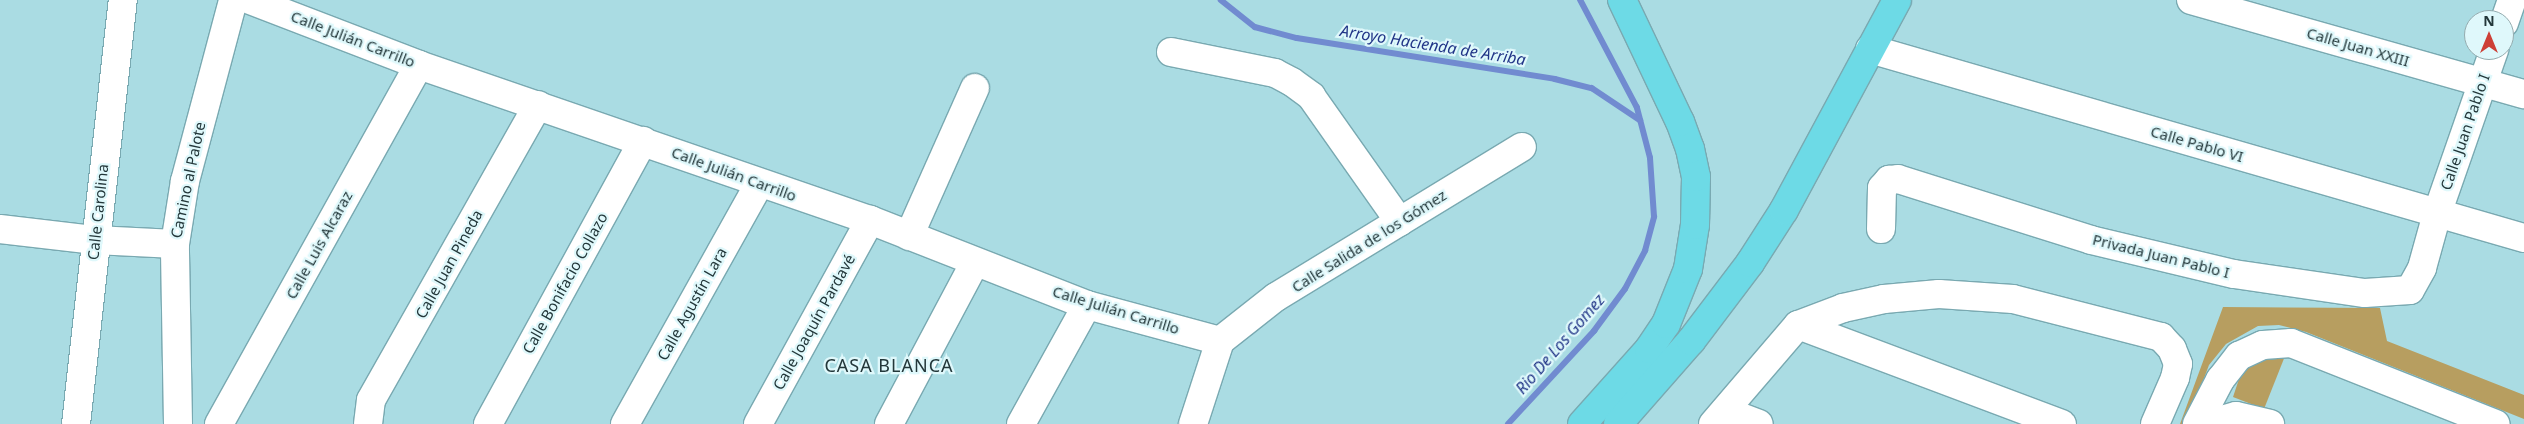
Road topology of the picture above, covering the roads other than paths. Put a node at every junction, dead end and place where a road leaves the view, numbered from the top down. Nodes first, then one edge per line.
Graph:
1 (123, 0) edge
2 (233, 0) edge
3 (250, 0) edge
4 (1622, 0) edge
5 (1897, 0) edge
6 (2191, 0) edge
7 (1870, 49) junction
8 (1171, 52) dead end
9 (2490, 60) edge
10 (419, 65) junction
11 (2482, 83) junction
12 (976, 88) dead end
13 (2524, 94) edge
14 (538, 105) junction
15 (643, 141) junction
16 (1522, 147) dead end
17 (759, 184) junction
18 (2437, 214) junction
19 (870, 220) junction
20 (1400, 222) junction
21 (0, 229) edge
22 (1881, 229) dead end
23 (908, 236) junction
24 (2524, 238) edge
25 (95, 240) junction
26 (174, 244) junction
27 (975, 262) junction
28 (1087, 305) junction
29 (1798, 325) junction
30 (1220, 342) junction
31 (1719, 417) edge
32 (76, 424) edge
33 (178, 424) edge
34 (219, 424) edge
35 (368, 424) edge
36 (488, 424) edge
37 (625, 424) edge
38 (758, 424) edge
39 (889, 424) edge
40 (1021, 424) edge
41 (1193, 424) edge
42 (1582, 424) edge
43 (1618, 424) edge
44 (1759, 424) edge
45 (2062, 424) edge
46 (2155, 424) edge
47 (2197, 424) edge
48 (2208, 424) edge
49 (2270, 424) edge
50 (2496, 424) edge

1 - 25 street, Calle Carolina
2 - 26 street, Camino al Palote
3 - 10 street, Calle Julián Carrillo
4 - 42 main road
5 - 7 main road
6 - 11 street, Calle Juan XXIII
7 - 18 street, Calle Pablo VI
7 - 43 main road
8 - 20 street
9 - 11 street, Calle Juan Pablo I
10 - 14 street, Calle Julián Carrillo
10 - 34 street, Calle Luis Alcaraz
11 - 13 street, Calle Juan XXIII
11 - 18 street, Calle Juan Pablo I
12 - 23 street
14 - 15 street, Calle Julián Carrillo
14 - 35 street, Calle Juan Pineda
15 - 17 street, Calle Julián Carrillo
15 - 36 street, Calle Bonifacio Collazo
16 - 20 street, Calle Salida de los Gómez
17 - 19 street, Calle Julián Carrillo
17 - 37 street, Calle Agustín Lara
18 - 22 street, Privada Juan Pablo I
18 - 24 street, Calle Pablo VI
19 - 23 street, Calle Julián Carrillo
19 - 38 street, Calle Joaquín Pardavé
20 - 30 street, Calle Salida de los Gómez
21 - 25 street
23 - 27 street, Calle Julián Carrillo
25 - 26 street
25 - 32 street, Calle Carolina
26 - 33 street, Camino al Palote
27 - 28 street, Calle Julián Carrillo
27 - 39 street
28 - 30 street, Calle Julián Carrillo
28 - 40 street
29 - 31 street
29 - 45 street
29 - 46 street
30 - 41 street
31 - 44 street
47 - 50 street
48 - 49 street

